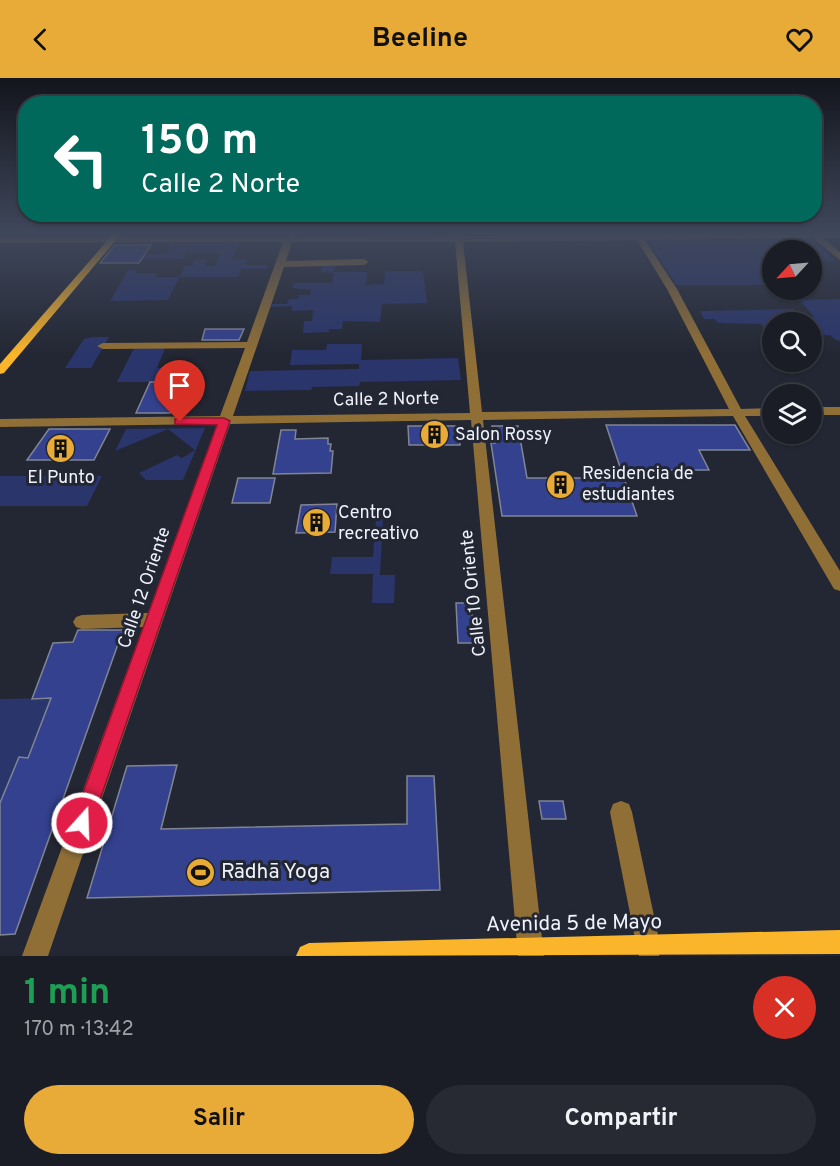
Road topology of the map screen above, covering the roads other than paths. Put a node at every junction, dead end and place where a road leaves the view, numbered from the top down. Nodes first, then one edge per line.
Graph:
1 (83, 274) edge
2 (277, 274) edge
3 (462, 274) edge
4 (663, 274) edge
5 (251, 345) junction
6 (103, 346) dead end
7 (0, 371) edge
8 (822, 411) edge
9 (840, 411) edge
10 (762, 412) edge
11 (737, 413) junction
12 (476, 416) junction
13 (224, 421) junction
14 (0, 423) edge
15 (840, 585) edge
16 (154, 620) junction
17 (82, 622) dead end
18 (621, 812) dead end
19 (840, 942) edge
20 (649, 949) junction
21 (531, 953) edge
22 (35, 956) edge
23 (309, 956) edge

1 - 7 main road
2 - 5 street, Calle 12 Oriente
3 - 12 street, Calle 10 Oriente
4 - 11 street
5 - 6 street
5 - 13 street, Calle 12 Oriente
8 - 9 street
10 - 11 street, Calle 2 Norte
11 - 12 street, Calle 2 Norte
11 - 15 street
12 - 13 street, Calle 2 Norte
12 - 21 street, Calle 10 Oriente
13 - 14 street, Calle 2 Norte
13 - 16 street, Calle 12 Oriente
16 - 17 street
16 - 22 street, Calle 12 Oriente
18 - 20 street
19 - 20 main road, Avenida 5 de Mayo
20 - 21 main road, Avenida 5 de Mayo
21 - 23 main road, Avenida 5 de Mayo

